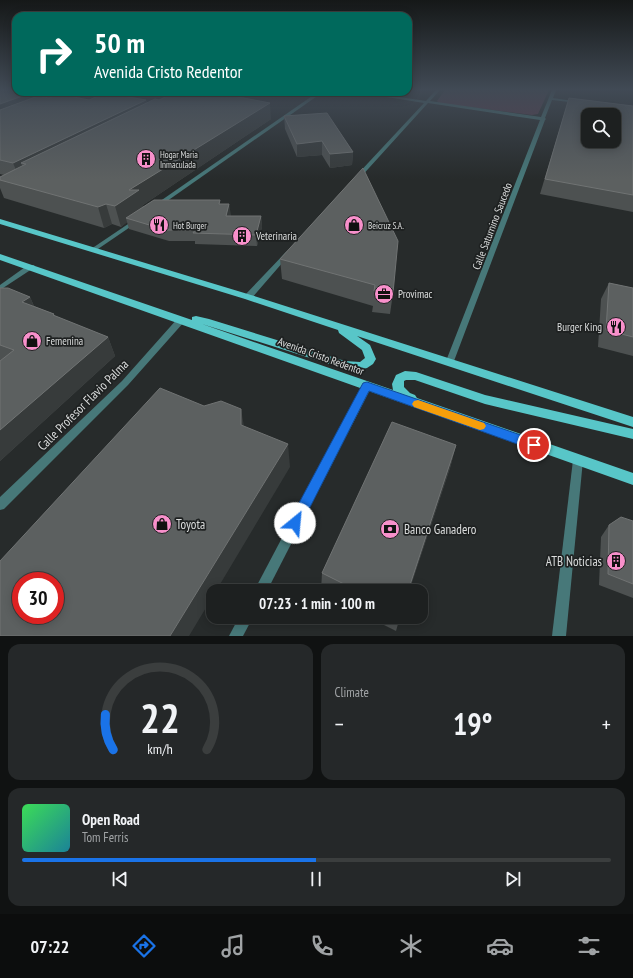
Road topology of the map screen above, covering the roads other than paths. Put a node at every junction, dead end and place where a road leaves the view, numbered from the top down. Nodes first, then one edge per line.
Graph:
1 (281, 120) edge
2 (410, 120) edge
3 (544, 120) edge
4 (350, 185) edge
5 (151, 210) edge
6 (145, 214) edge
7 (0, 221) edge
8 (93, 250) junction
9 (291, 250) edge
10 (0, 257) edge
11 (31, 267) junction
12 (0, 288) edge
13 (248, 297) junction
14 (156, 311) junction
15 (181, 320) junction
16 (330, 323) junction
17 (450, 361) junction
18 (367, 386) junction
19 (446, 414) junction
20 (633, 422) edge
21 (633, 434) edge
22 (578, 460) junction
23 (633, 479) edge
24 (0, 505) edge
25 (264, 584) edge
26 (242, 624) edge
27 (236, 636) edge
28 (559, 636) edge

1 - 5 street
2 - 4 street
3 - 17 street, Calle Saturnino Saucedo
6 - 8 street
7 - 8 main road
8 - 13 main road
9 - 13 street
10 - 11 main road, Avenida Cristo Redentor
11 - 12 street
11 - 14 main road, Avenida Cristo Redentor
13 - 16 main road
14 - 15 main road, Avenida Cristo Redentor
14 - 16 main road
15 - 18 main road, Avenida Cristo Redentor
15 - 24 street, Calle Profesor Flavio Palma
16 - 17 main road
17 - 20 main road
18 - 19 main road, Avenida Cristo Redentor
18 - 25 street
19 - 21 main road
19 - 22 main road, Avenida Cristo Redentor
22 - 23 main road, Avenida Cristo Redentor
22 - 28 street
26 - 27 street

